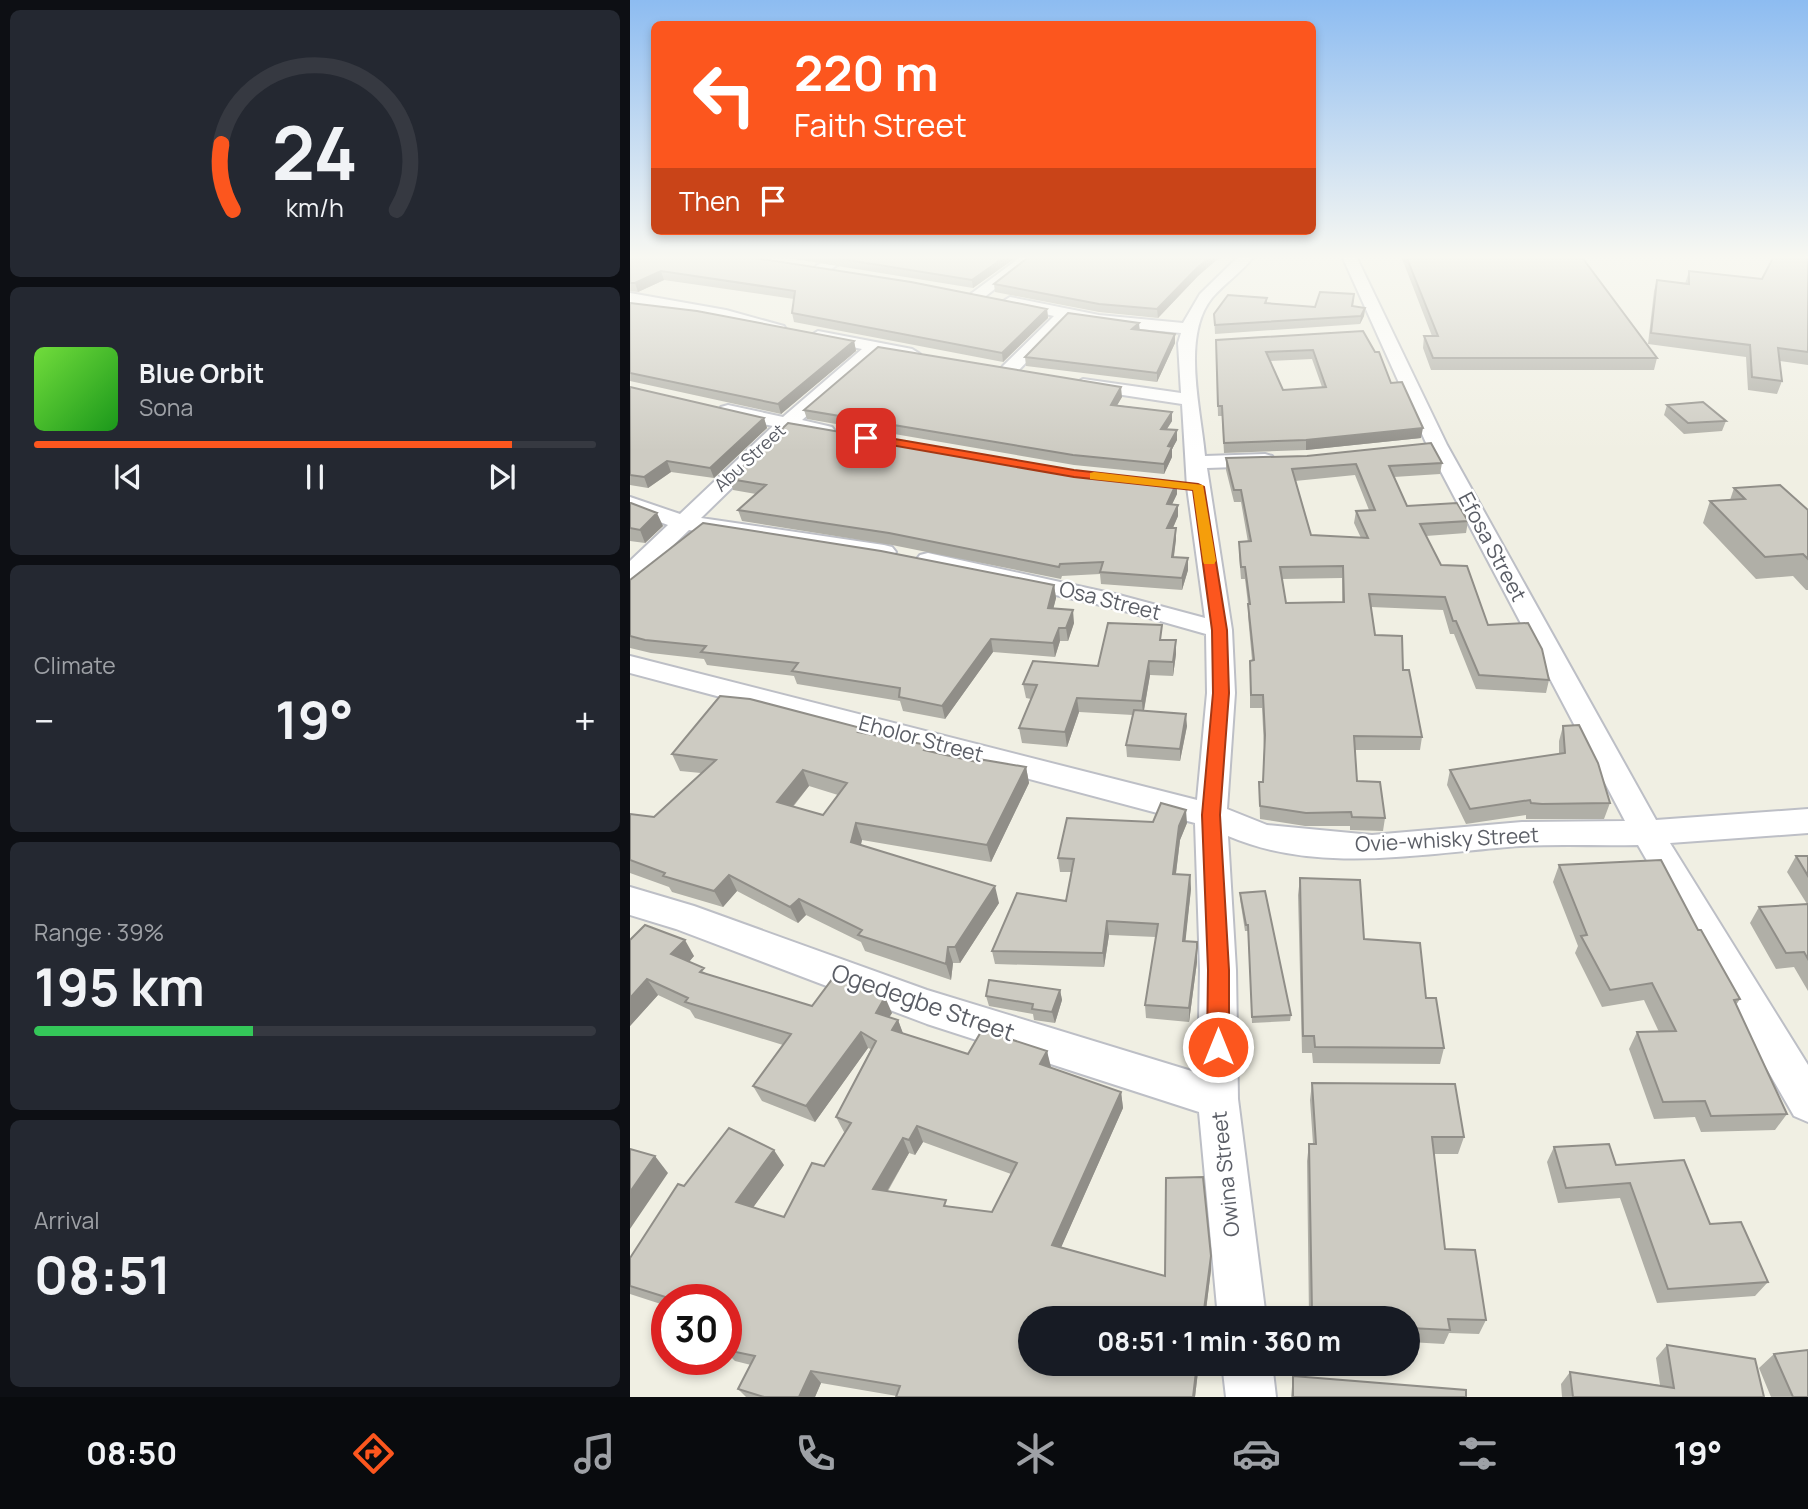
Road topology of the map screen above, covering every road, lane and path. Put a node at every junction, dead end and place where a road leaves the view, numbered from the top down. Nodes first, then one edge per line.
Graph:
1 (746, 321) edge
2 (1056, 321) edge
3 (1111, 321) edge
4 (1194, 321) edge
5 (1373, 321) edge
6 (1192, 338) junction
7 (875, 347) junction
8 (928, 356) edge
9 (1036, 375) edge
10 (1062, 380) edge
11 (1191, 400) junction
12 (709, 407) edge
13 (786, 424) junction
14 (839, 433) edge
15 (1437, 445) junction
16 (1411, 447) edge
17 (1279, 460) edge
18 (1194, 478) junction
19 (630, 504) edge
20 (682, 522) junction
21 (630, 574) edge
22 (1219, 630) junction
23 (630, 664) edge
24 (1211, 815) junction
25 (1808, 821) edge
26 (1647, 833) junction
27 (630, 901) edge
28 (1218, 1099) junction
29 (1808, 1102) edge
30 (1241, 1306) edge
31 (1249, 1376) edge
32 (1251, 1397) edge

1 - 7 street
2 - 9 street
3 - 6 street
4 - 6 street, Owina Street
5 - 15 street, Efosa Street
6 - 11 street, Owina Street
7 - 8 street
7 - 13 street, Abu Street
10 - 11 street
11 - 18 street, Owina Street
12 - 13 street
13 - 14 street
13 - 20 street, Abu Street
15 - 16 street
15 - 26 street, Efosa Street
17 - 18 street
18 - 22 street, Owina Street
19 - 20 street, Osa Street
20 - 21 street, Abu Street
20 - 22 street, Osa Street
22 - 24 street, Owina Street
23 - 24 street, Eholor Street
24 - 26 street, Ovie-whisky Street
24 - 28 street, Owina Street
25 - 26 street, Ovie-whisky Street
26 - 29 street, Efosa Street
27 - 28 street, Ogedegbe Street
28 - 30 street, Owina Street
31 - 32 street

